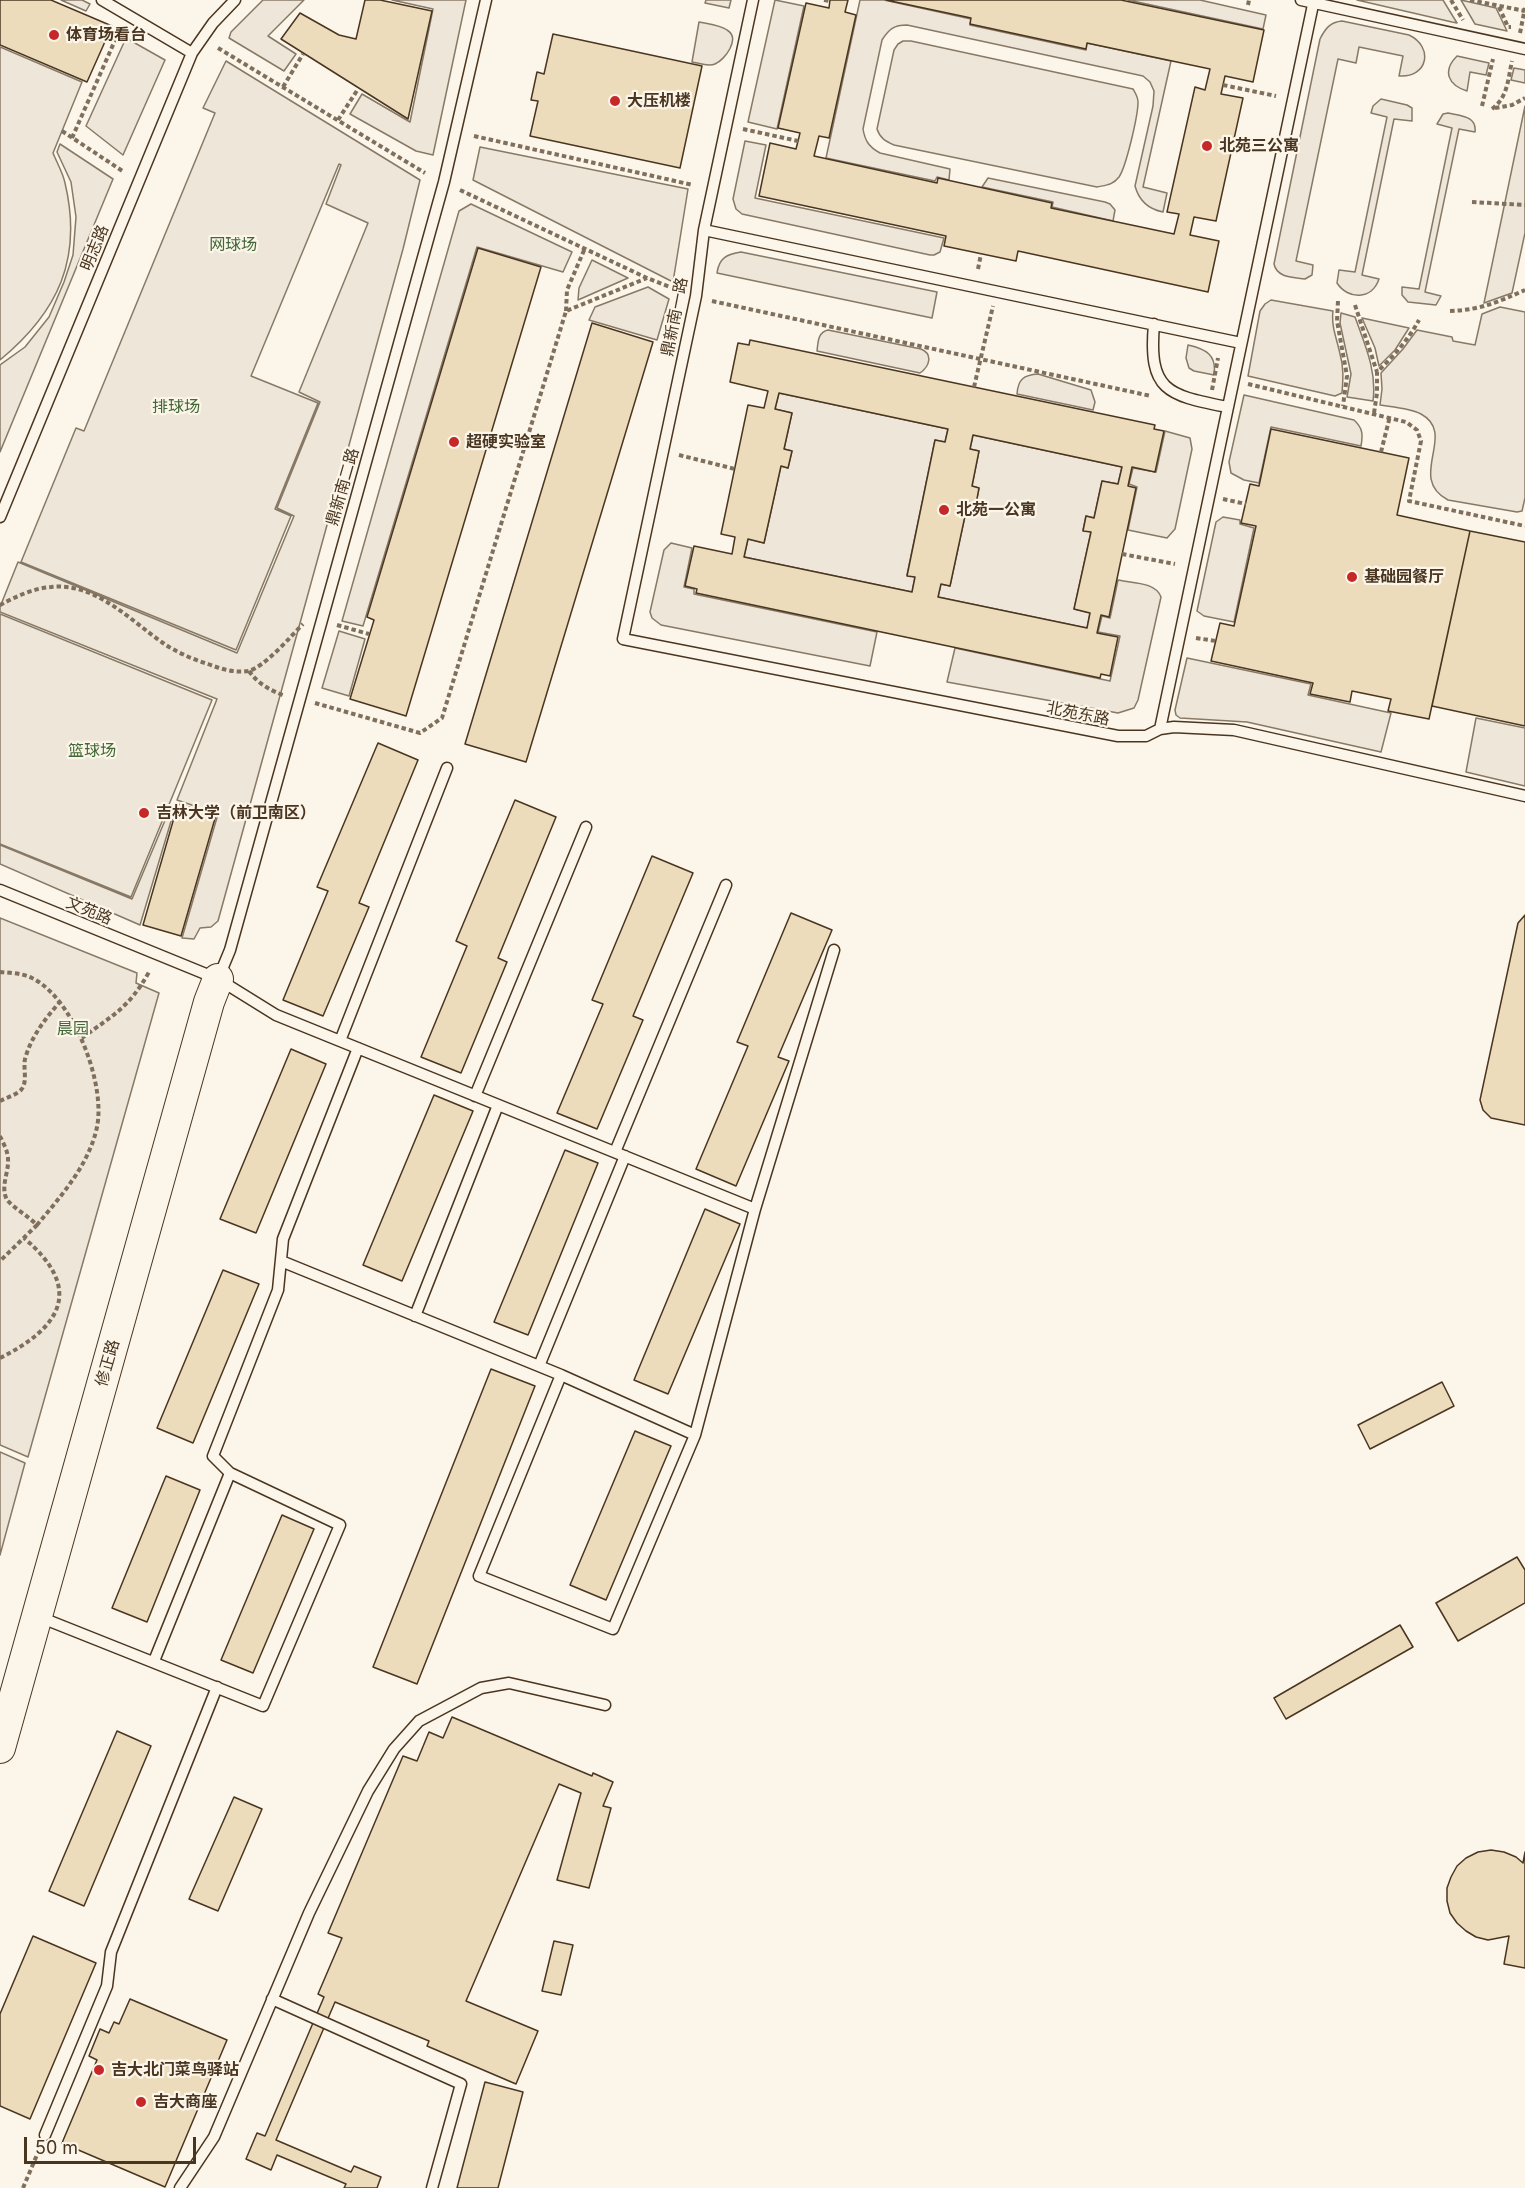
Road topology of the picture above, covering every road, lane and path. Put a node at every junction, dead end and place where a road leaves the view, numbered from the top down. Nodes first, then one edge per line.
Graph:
1 (102, 0) edge
2 (235, 0) edge
3 (486, 0) edge
4 (753, 0) edge
5 (824, 0) edge
6 (1301, 0) edge
7 (1451, 0) edge
8 (1470, 0) edge
9 (830, 1) edge
10 (1314, 1) edge
11 (1498, 6) junction
12 (1525, 10) edge
13 (1467, 25) dead end
14 (121, 26) dead end
15 (1521, 29) junction
16 (1519, 35) dead end
17 (218, 48) dead end
18 (1525, 49) edge
19 (192, 53) junction
20 (303, 54) dead end
21 (1493, 59) dead end
22 (1512, 63) dead end
23 (1223, 85) dead end
24 (283, 87) junction
25 (358, 89) dead end
26 (1276, 96) dead end
27 (1525, 98) edge
28 (1482, 106) dead end
29 (338, 120) junction
30 (743, 129) dead end
31 (62, 131) dead end
32 (474, 136) dead end
33 (72, 138) junction
34 (798, 141) dead end
35 (124, 172) dead end
36 (425, 173) dead end
37 (693, 185) dead end
38 (460, 190) dead end
39 (1472, 202) dead end
40 (1525, 205) edge
41 (704, 230) junction
42 (585, 248) junction
43 (981, 254) dead end
44 (978, 269) dead end
45 (647, 278) junction
46 (1525, 290) edge
47 (681, 291) dead end
48 (712, 301) dead end
49 (1338, 301) dead end
50 (993, 305) dead end
51 (1355, 305) dead end
52 (566, 311) junction
53 (1450, 311) dead end
54 (1419, 320) dead end
55 (1154, 324) junction
56 (1241, 343) junction
57 (981, 358) junction
58 (1377, 372) junction
59 (1245, 384) dead end
60 (974, 387) dead end
61 (1156, 396) dead end
62 (1343, 406) junction
63 (1227, 407) junction
64 (1374, 413) junction
65 (1390, 417) junction
66 (1381, 452) dead end
67 (679, 455) dead end
68 (735, 469) dead end
69 (0, 517) edge
70 (1525, 526) edge
71 (1122, 554) dead end
72 (1175, 564) dead end
73 (0, 605) edge
74 (303, 624) dead end
75 (336, 625) dead end
76 (369, 634) dead end
77 (623, 639) joint
78 (249, 671) junction
79 (284, 696) dead end
80 (314, 702) dead end
81 (1160, 729) junction
82 (447, 768) dead end
83 (1525, 796) edge
84 (586, 827) dead end
85 (726, 885) dead end
86 (0, 891) edge
87 (834, 950) dead end
88 (0, 972) edge
89 (149, 972) dead end
90 (218, 979) junction
91 (59, 1003) junction
92 (81, 1038) junction
93 (340, 1041) junction
94 (358, 1048) junction
95 (476, 1096) junction
96 (0, 1101) edge
97 (498, 1105) junction
98 (0, 1137) edge
99 (620, 1154) junction
100 (755, 1209) junction
101 (37, 1225) junction
102 (24, 1238) junction
103 (0, 1262) edge
104 (281, 1262) junction
105 (415, 1316) junction
106 (0, 1358) edge
107 (539, 1366) junction
108 (561, 1375) junction
109 (695, 1435) junction
110 (230, 1473) junction
111 (37, 1616) junction
112 (154, 1662) junction
113 (217, 1687) junction
114 (604, 1705) dead end
115 (0, 1748) edge
116 (273, 1999) junction
117 (45, 2135) joint
118 (23, 2188) edge
119 (180, 2188) edge
120 (432, 2188) edge

1 - 19 lane
2 - 19 lane, 明志路
3 - 90 lane, 鼎新南二路
4 - 41 lane, 鼎新南一路
5 - 9 path
6 - 10 lane
7 - 13 path
8 - 11 path
10 - 18 lane
10 - 56 lane
11 - 12 path
11 - 15 path
12 - 15 path
14 - 33 path
15 - 16 path
17 - 24 path
19 - 69 lane, 明志路
20 - 24 path
21 - 28 path
22 - 27 path
23 - 26 path
24 - 29 path
25 - 29 path
29 - 36 path
30 - 34 path
31 - 33 path
32 - 37 path
33 - 35 path
38 - 42 path
39 - 40 path
41 - 55 lane
41 - 77 lane, 鼎新南一路
42 - 45 path
42 - 52 path
43 - 44 path
45 - 47 path
45 - 52 path
46 - 53 path
48 - 57 path
49 - 62 path
50 - 57 path
51 - 58 path
52 - 80 path
54 - 58 path
55 - 56 lane
55 - 63 lane
56 - 63 lane
57 - 60 path
57 - 61 path
58 - 64 path
59 - 62 path
62 - 64 path
63 - 81 lane
64 - 65 path
65 - 66 path
65 - 70 path
67 - 68 path
71 - 72 path
73 - 78 path
74 - 78 path
75 - 76 path
77 - 81 lane, 北苑东路
78 - 79 path
81 - 83 lane, 北苑东路
82 - 93 lane
84 - 95 lane
85 - 99 lane
86 - 90 lane, 文苑路
87 - 100 lane
88 - 91 path
89 - 92 path
90 - 93 lane, 文苑路
90 - 111 street, 修正路
91 - 92 path
91 - 96 path
92 - 101 path
93 - 94 lane, 文苑路
94 - 95 lane, 文苑路
94 - 104 lane
95 - 97 lane, 文苑路
97 - 99 lane, 文苑路
97 - 105 lane
98 - 101 path
99 - 100 lane, 文苑路
99 - 107 lane
100 - 109 lane
101 - 102 path
102 - 103 path
102 - 106 path
104 - 105 lane
104 - 110 lane
105 - 107 lane
107 - 108 lane
108 - 109 lane
108 - 109 lane
110 - 112 lane
110 - 113 lane
111 - 112 lane
111 - 115 street, 修正路
112 - 113 lane
113 - 117 lane
114 - 116 lane
116 - 119 lane
116 - 120 lane
117 - 118 path

